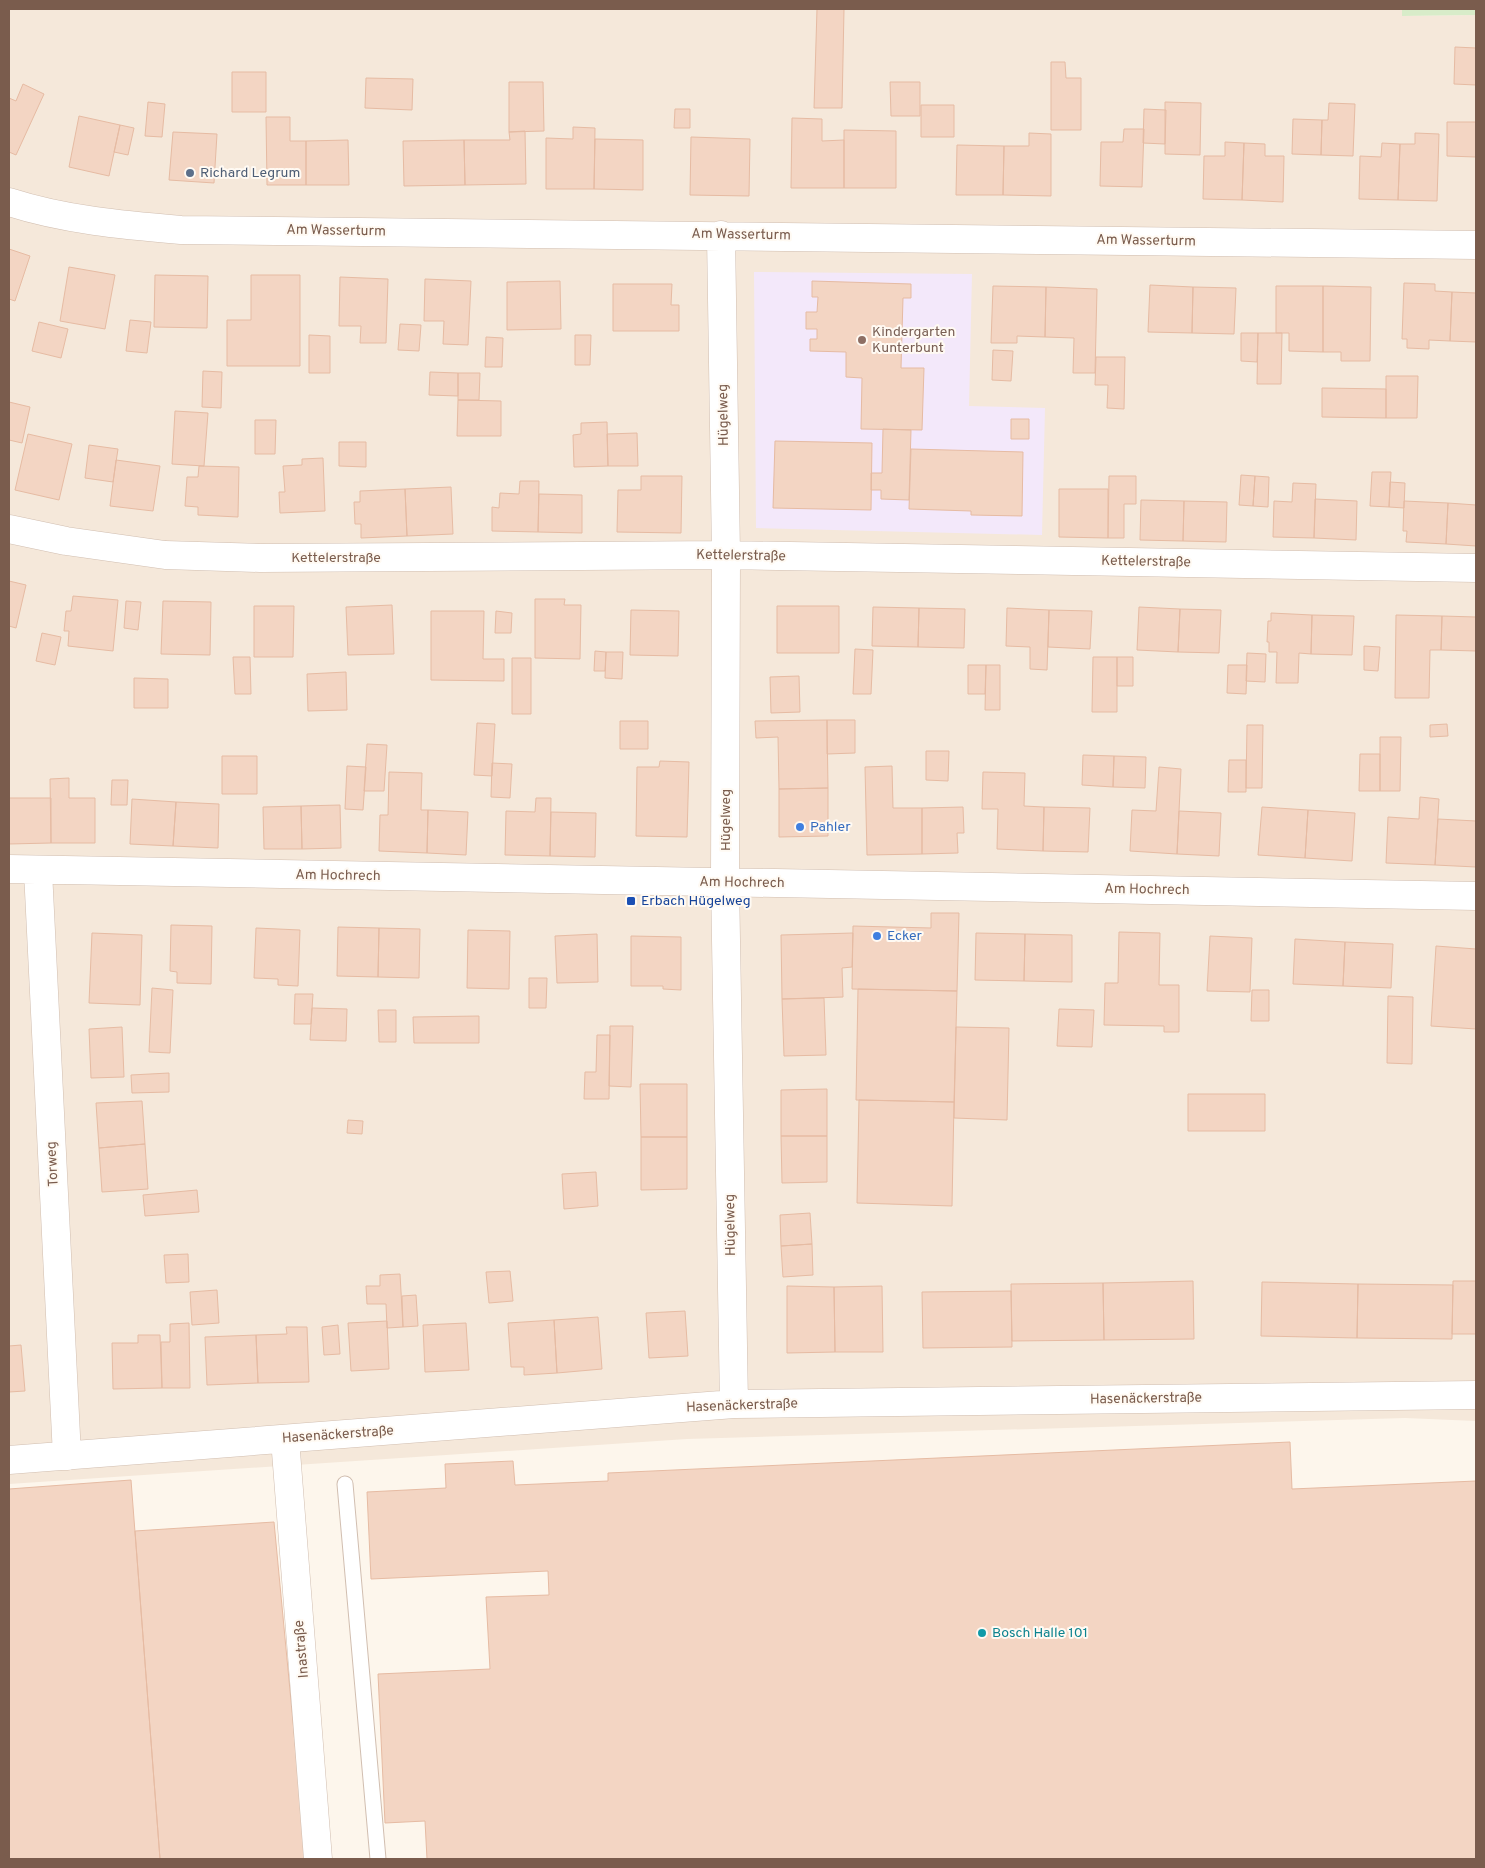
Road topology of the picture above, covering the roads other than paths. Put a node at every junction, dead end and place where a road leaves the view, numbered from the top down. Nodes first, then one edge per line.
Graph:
1 (9, 202) edge
2 (721, 235) junction
3 (1476, 245) edge
4 (9, 529) edge
5 (726, 555) junction
6 (1476, 568) edge
7 (9, 869) edge
8 (38, 871) junction
9 (726, 882) junction
10 (1476, 896) edge
11 (1476, 1395) edge
12 (734, 1404) junction
13 (285, 1439) junction
14 (67, 1456) junction
15 (9, 1460) edge
16 (345, 1484) dead end
17 (318, 1859) edge
18 (378, 1859) edge

1 - 2 street, Am Wasserturm
2 - 3 street, Am Wasserturm
2 - 5 street, Hügelweg
4 - 5 street, Kettelerstraße
5 - 6 street, Kettelerstraße
5 - 9 street, Hügelweg
7 - 8 street, Am Hochrech
8 - 9 street, Am Hochrech
8 - 14 street, Torweg
9 - 10 street, Am Hochrech
9 - 12 street, Hügelweg
11 - 12 street, Hasenäckerstraße
12 - 13 street, Hasenäckerstraße
13 - 14 street, Hasenäckerstraße
13 - 17 street, Inastraße
14 - 15 street, Hasenäckerstraße
16 - 18 lane

